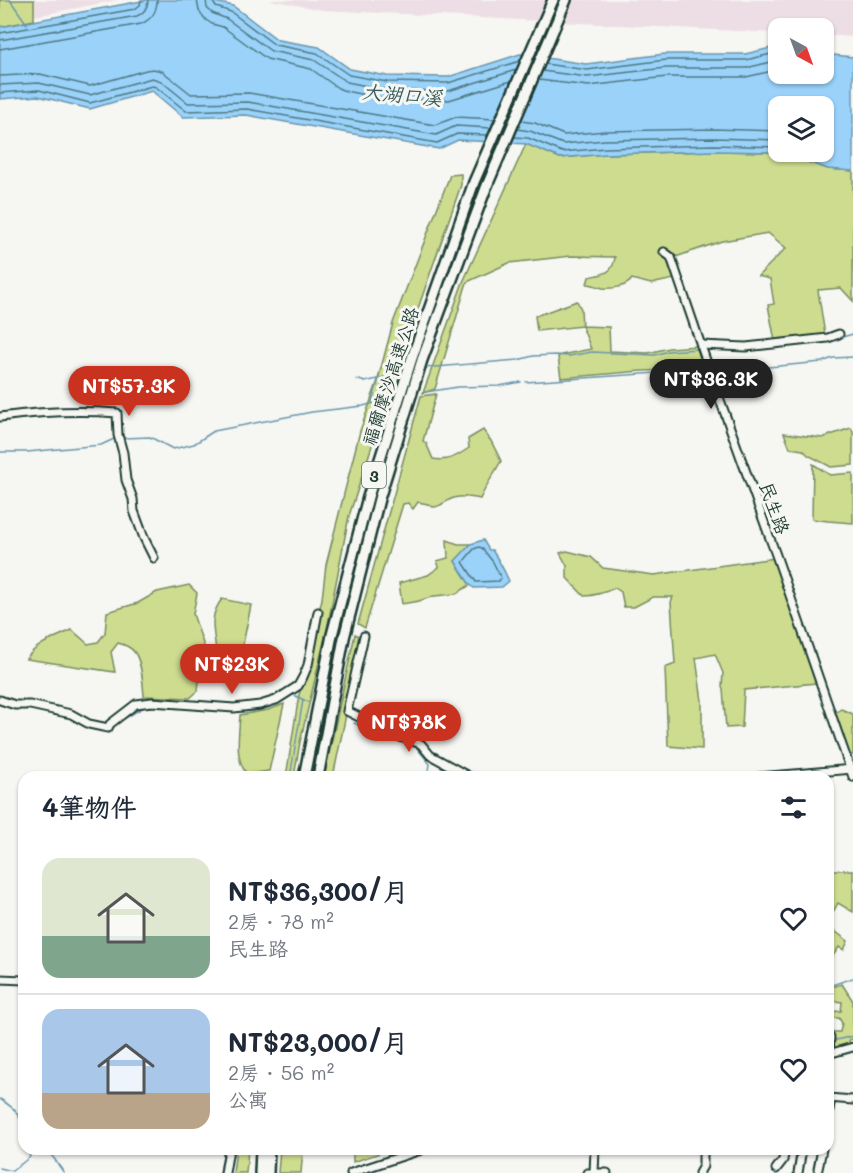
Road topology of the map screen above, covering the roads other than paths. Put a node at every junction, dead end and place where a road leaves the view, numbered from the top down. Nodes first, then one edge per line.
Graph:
1 (553, 0) edge
2 (566, 0) edge
3 (664, 252) dead end
4 (839, 334) dead end
5 (701, 345) junction
6 (0, 417) edge
7 (154, 558) dead end
8 (318, 612) dead end
9 (364, 636) dead end
10 (0, 700) edge
11 (851, 769) edge
12 (305, 771) edge
13 (319, 771) edge
14 (459, 771) edge
15 (828, 771) edge
16 (853, 777) edge
17 (0, 979) edge
18 (18, 980) edge
19 (853, 1047) edge
20 (834, 1053) edge
21 (834, 1098) edge
22 (853, 1100) edge
23 (228, 1155) edge
24 (261, 1155) edge
25 (269, 1155) edge
26 (406, 1155) edge
27 (595, 1155) edge
28 (703, 1155) edge
29 (784, 1155) edge
30 (801, 1155) edge
31 (821, 1155) edge
32 (776, 1169) dead end
33 (818, 1169) dead end
34 (225, 1173) edge
35 (260, 1173) edge
36 (268, 1173) edge
37 (351, 1173) edge
38 (587, 1173) edge
39 (594, 1173) edge
40 (607, 1173) edge
41 (699, 1173) edge
42 (798, 1173) edge

1 - 12 highway, 福爾摩沙高速公路 / 3
2 - 13 highway, 福爾摩沙高速公路 / 3
3 - 5 street, 民生路
4 - 5 street
5 - 11 street, 民生路
6 - 7 street
8 - 10 street
9 - 14 street
11 - 15 street
11 - 16 street, 民生路
17 - 18 street
19 - 20 street
21 - 22 street
23 - 34 street
24 - 35 highway
25 - 36 highway
26 - 37 street
27 - 39 street
28 - 41 street
29 - 32 street
30 - 42 street
31 - 33 street
38 - 39 street
39 - 40 street

